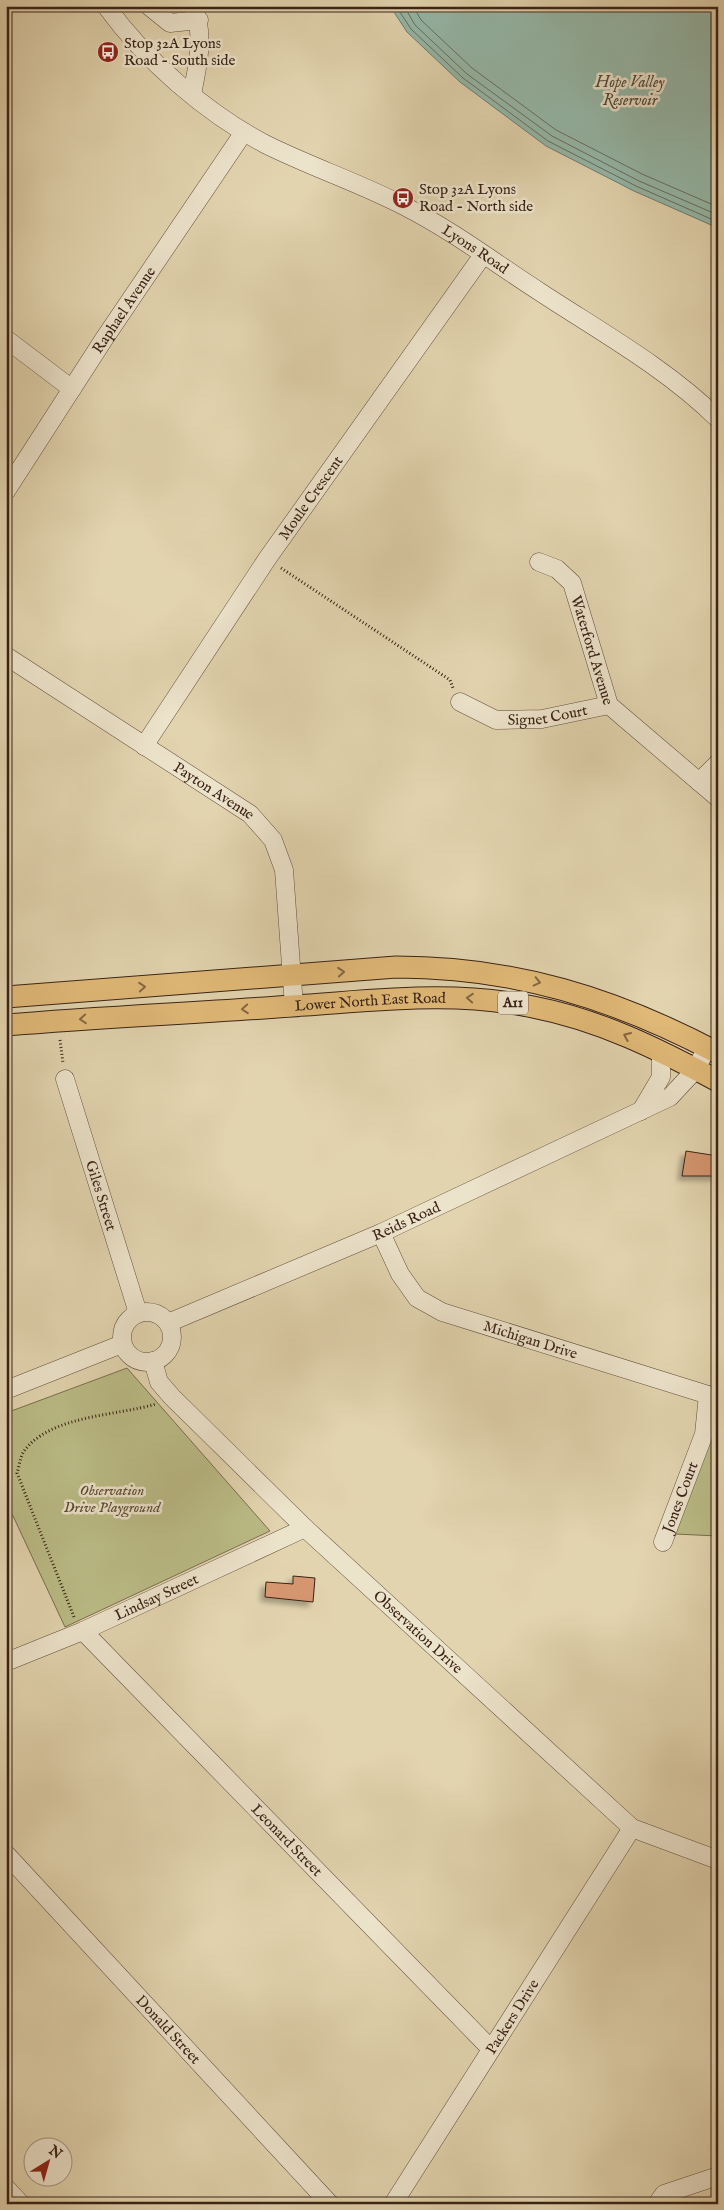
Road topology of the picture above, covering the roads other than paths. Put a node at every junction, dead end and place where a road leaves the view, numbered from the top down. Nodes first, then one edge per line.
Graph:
1 (106, 6) edge
2 (149, 6) edge
3 (196, 13) edge
4 (192, 94) junction
5 (244, 132) junction
6 (483, 255) junction
7 (6, 339) edge
8 (72, 390) junction
9 (718, 419) edge
10 (6, 491) edge
11 (539, 562) dead end
12 (6, 656) edge
13 (460, 702) road end
14 (609, 705) junction
15 (144, 746) junction
16 (718, 763) edge
17 (698, 782) junction
18 (718, 798) edge
19 (293, 976) junction
20 (6, 997) edge
21 (294, 1006) junction
22 (6, 1025) edge
23 (712, 1050) edge
24 (661, 1051) junction
25 (696, 1069) junction
26 (65, 1079) road end
27 (718, 1081) edge
28 (641, 1111) junction
29 (380, 1233) junction
30 (138, 1313) junction
31 (168, 1323) junction
32 (122, 1344) junction
33 (153, 1361) junction
34 (6, 1390) edge
35 (713, 1396) edge
36 (305, 1528) junction
37 (663, 1542) dead end
38 (79, 1633) junction
39 (6, 1662) edge
40 (632, 1828) junction
41 (6, 1854) edge
42 (718, 1860) edge
43 (491, 2050) junction
44 (718, 2176) edge
45 (6, 2188) edge
46 (21, 2204) edge
47 (330, 2204) edge
48 (393, 2204) edge
49 (657, 2204) edge

1 - 4 street, Lyons Road
2 - 3 street
3 - 4 street
4 - 5 street, Lyons Road
5 - 6 street, Lyons Road
5 - 8 street, Raphael Avenue
6 - 9 street, Lyons Road
6 - 15 street, Moule Crescent
7 - 8 street
8 - 10 street, Raphael Avenue
11 - 14 street, Waterford Avenue
12 - 15 street, Payton Avenue
13 - 14 street, Signet Court
14 - 17 street, Waterford Avenue
15 - 19 street, Payton Avenue
16 - 17 street
17 - 18 street, Waterford Avenue
20 -> 19 main road, Lower North East Road / A11
19 - 21 street, Payton Avenue
19 -> 23 main road, Lower North East Road / A11
21 -> 22 main road, Lower North East Road / A11
24 -> 21 main road, Lower North East Road / A11
23 - 25 street, Reids Road
24 - 25 main road, Lower North East Road / A11
24 - 28 street
25 - 27 main road, Lower North East Road / A11
25 - 28 street, Reids Road
26 - 30 street, Giles Street
28 - 29 street, Reids Road
29 - 31 street, Reids Road
29 - 35 street, Michigan Drive
30 - 31 street
30 - 32 street
31 - 33 street
32 - 33 street
32 - 34 street
33 - 36 street, Observation Drive
35 - 37 street, Jones Court
36 - 38 street, Lindsay Street
36 - 40 street, Observation Drive
38 - 39 street, Lindsay Street
38 - 43 street, Leonard Street
40 - 42 street, Observation Drive
40 - 43 street, Packers Drive
41 - 47 street, Donald Street
43 - 48 street, Packers Drive
44 - 49 street
45 - 46 street

